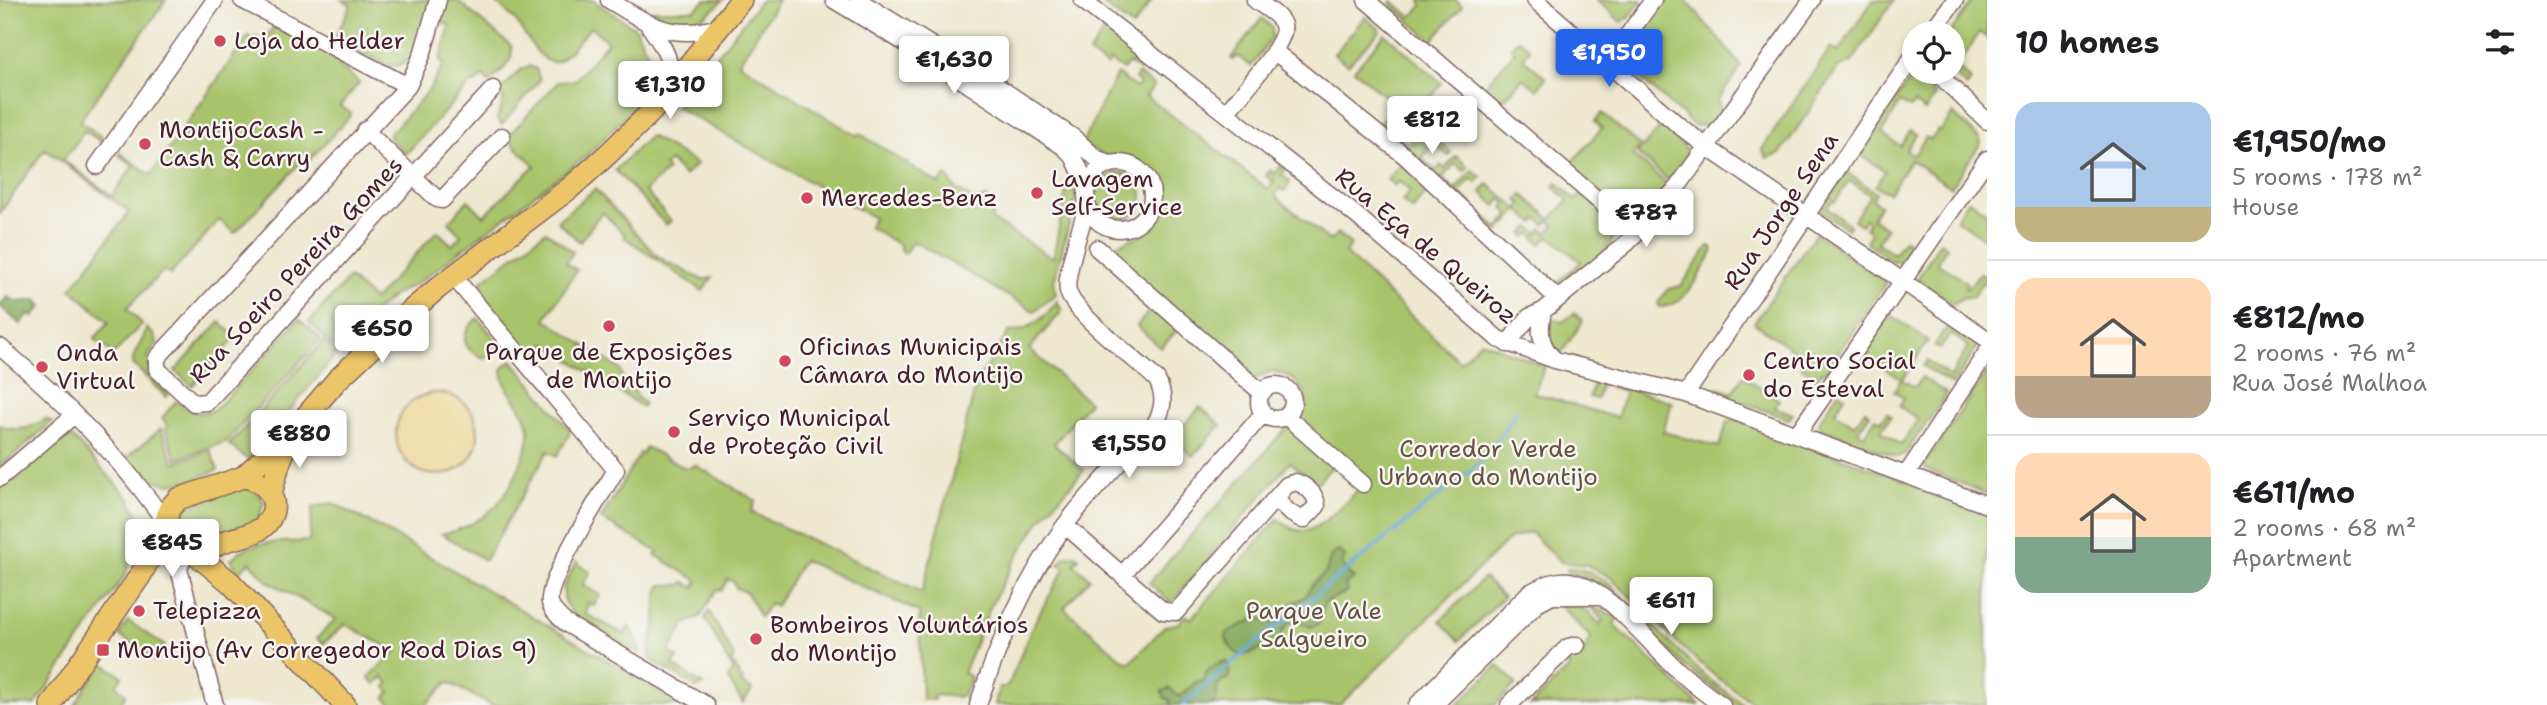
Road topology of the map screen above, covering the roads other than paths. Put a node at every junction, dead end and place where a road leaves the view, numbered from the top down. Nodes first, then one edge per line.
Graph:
1 (215, 0) edge
2 (242, 0) edge
3 (438, 0) edge
4 (609, 0) edge
5 (741, 0) edge
6 (834, 0) edge
7 (858, 0) edge
8 (1082, 0) edge
9 (1255, 0) edge
10 (1366, 0) edge
11 (1535, 0) edge
12 (1653, 0) edge
13 (1812, 0) edge
14 (1955, 0) edge
15 (1939, 21) edge
16 (647, 23) junction
17 (720, 27) junction
18 (1275, 51) junction
19 (1607, 64) junction
20 (1902, 73) edge
21 (1948, 84) edge
22 (408, 86) junction
23 (493, 89) dead end
24 (667, 92) junction
25 (1227, 112) junction
26 (1987, 121) edge
27 (365, 130) junction
28 (502, 136) dead end
29 (1707, 148) junction
30 (1987, 159) edge
31 (1109, 164) junction
32 (97, 166) dead end
33 (413, 177) junction
34 (1087, 185) junction
35 (1087, 206) junction
36 (1805, 215) junction
37 (1116, 229) junction
38 (1636, 233) junction
39 (1097, 248) dead end
40 (1072, 265) junction
41 (453, 276) junction
42 (1903, 281) junction
43 (1558, 299) junction
44 (1543, 311) junction
45 (1987, 339) edge
46 (1507, 344) junction
47 (0, 347) edge
48 (1987, 352) edge
49 (1555, 360) junction
50 (1262, 393) junction
51 (1686, 394) junction
52 (1263, 414) junction
53 (73, 416) junction
54 (1286, 416) junction
55 (291, 434) junction
56 (1797, 434) junction
57 (1906, 475) junction
58 (243, 477) junction
59 (0, 478) edge
60 (139, 484) junction
61 (1363, 484) dead end
62 (271, 494) junction
63 (178, 499) junction
64 (1276, 500) dead end
65 (1987, 505) edge
66 (166, 525) junction
67 (1065, 526) junction
68 (225, 541) junction
69 (181, 555) junction
70 (1122, 575) junction
71 (140, 576) junction
72 (230, 583) junction
73 (1577, 645) dead end
74 (1429, 701) edge
75 (51, 705) edge
76 (215, 705) edge
77 (345, 705) edge
78 (706, 705) edge
79 (978, 705) edge
80 (1509, 705) edge
81 (1722, 705) edge

1 - 32 street
2 - 22 street
3 - 22 street
4 - 16 street
5 - 17 main road
6 - 34 street
7 - 31 street
8 - 25 street, Rua Eça de Queiroz
9 - 18 street
10 - 38 street
11 - 19 street
12 - 19 street
13 - 29 street
14 - 15 street
16 - 17 street
16 - 24 street
17 - 24 main road
18 - 25 street
18 - 43 street
19 - 29 street
20 - 36 street, Rua Jorge Sena
21 - 26 street
22 - 27 street, Rua Soeiro Pereira Gomes
23 - 33 street, Rua Soeiro Pereira Gomes
24 - 41 main road
25 - 46 street, Rua Eça de Queiroz
27 - 33 street
27 - 33 street, Rua Soeiro Pereira Gomes
28 - 33 street
29 - 36 street
29 - 38 street
30 - 42 street
31 - 34 street
31 - 37 street
34 - 35 street
35 - 37 street
35 - 40 street
36 - 42 street
36 - 51 street, Rua Jorge Sena
37 - 40 street
38 - 43 street
39 - 50 street
40 - 67 street
41 - 55 main road
41 - 78 street
42 - 45 street
42 - 56 street
43 - 44 street
44 - 46 street
44 - 49 street
46 - 49 street, Rua Eça de Queiroz
47 - 53 street
48 - 57 street
49 - 51 street, Rua Eça de Queiroz
50 - 52 street
50 - 54 street
51 - 56 street, Rua Eça de Queiroz
52 - 54 street
52 - 70 street
53 - 59 street
53 - 60 street
54 - 61 street
55 - 58 main road
55 - 62 main road
56 - 57 street, Rua Eça de Queiroz
57 - 65 street, Rua Eça de Queiroz
58 - 62 main road
58 - 63 main road
60 - 63 street
60 - 66 street
62 - 68 main road
63 - 66 main road
64 - 70 street
66 - 69 main road
66 - 71 main road
67 - 70 street
67 - 79 street
68 - 69 main road
68 - 72 main road
69 - 71 main road
69 - 72 main road
69 - 76 street
71 - 75 main road
72 - 77 main road
73 - 80 street
74 - 81 street

